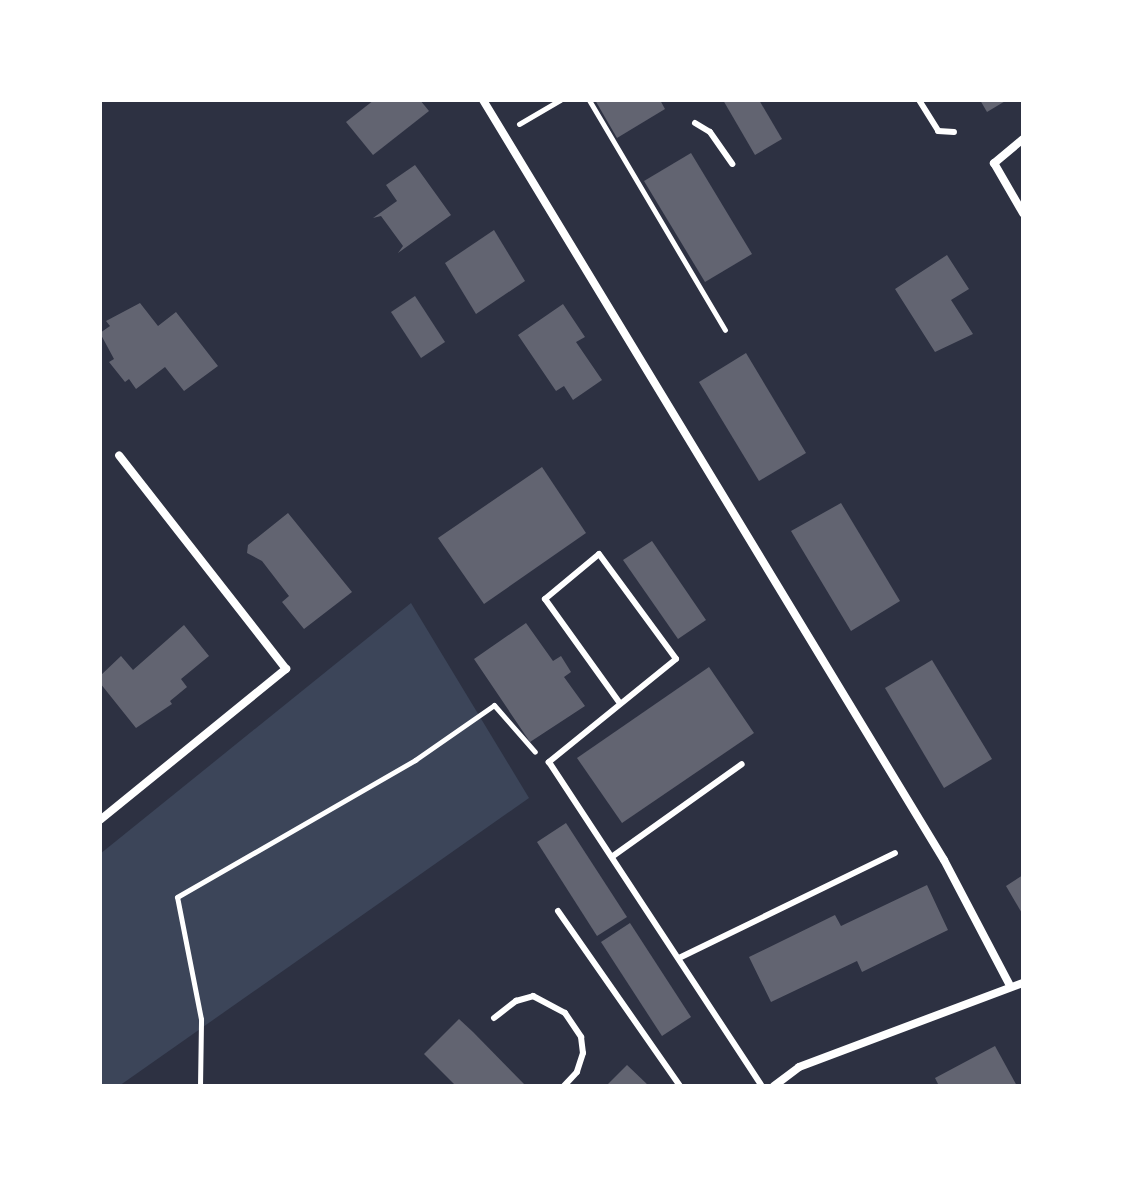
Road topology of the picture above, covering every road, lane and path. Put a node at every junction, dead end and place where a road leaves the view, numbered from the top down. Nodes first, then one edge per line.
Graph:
1 (483, 100) edge
2 (560, 100) edge
3 (589, 100) edge
4 (919, 100) edge
5 (695, 123) dead end
6 (954, 132) dead end
7 (503, 134) junction
8 (1023, 139) edge
9 (732, 164) dead end
10 (1023, 213) edge
11 (725, 330) dead end
12 (119, 455) dead end
13 (619, 702) junction
14 (549, 762) junction
15 (742, 764) dead end
16 (100, 820) edge
17 (895, 853) dead end
18 (613, 856) junction
19 (558, 911) dead end
20 (679, 958) junction
21 (1023, 983) edge
22 (1009, 984) junction
23 (494, 1018) dead end
24 (200, 1086) edge
25 (564, 1086) edge
26 (680, 1086) edge
27 (762, 1086) edge
28 (774, 1086) edge

1 - 7 street
2 - 7 path
3 - 11 path
4 - 6 lane
5 - 9 lane
7 - 22 street
8 - 10 street
12 - 16 street
13 - 13 lane
13 - 14 lane
14 - 18 lane
14 - 24 path
15 - 18 lane
17 - 20 lane
18 - 20 lane
19 - 26 lane
20 - 27 lane
21 - 22 street
22 - 28 street
23 - 25 lane

